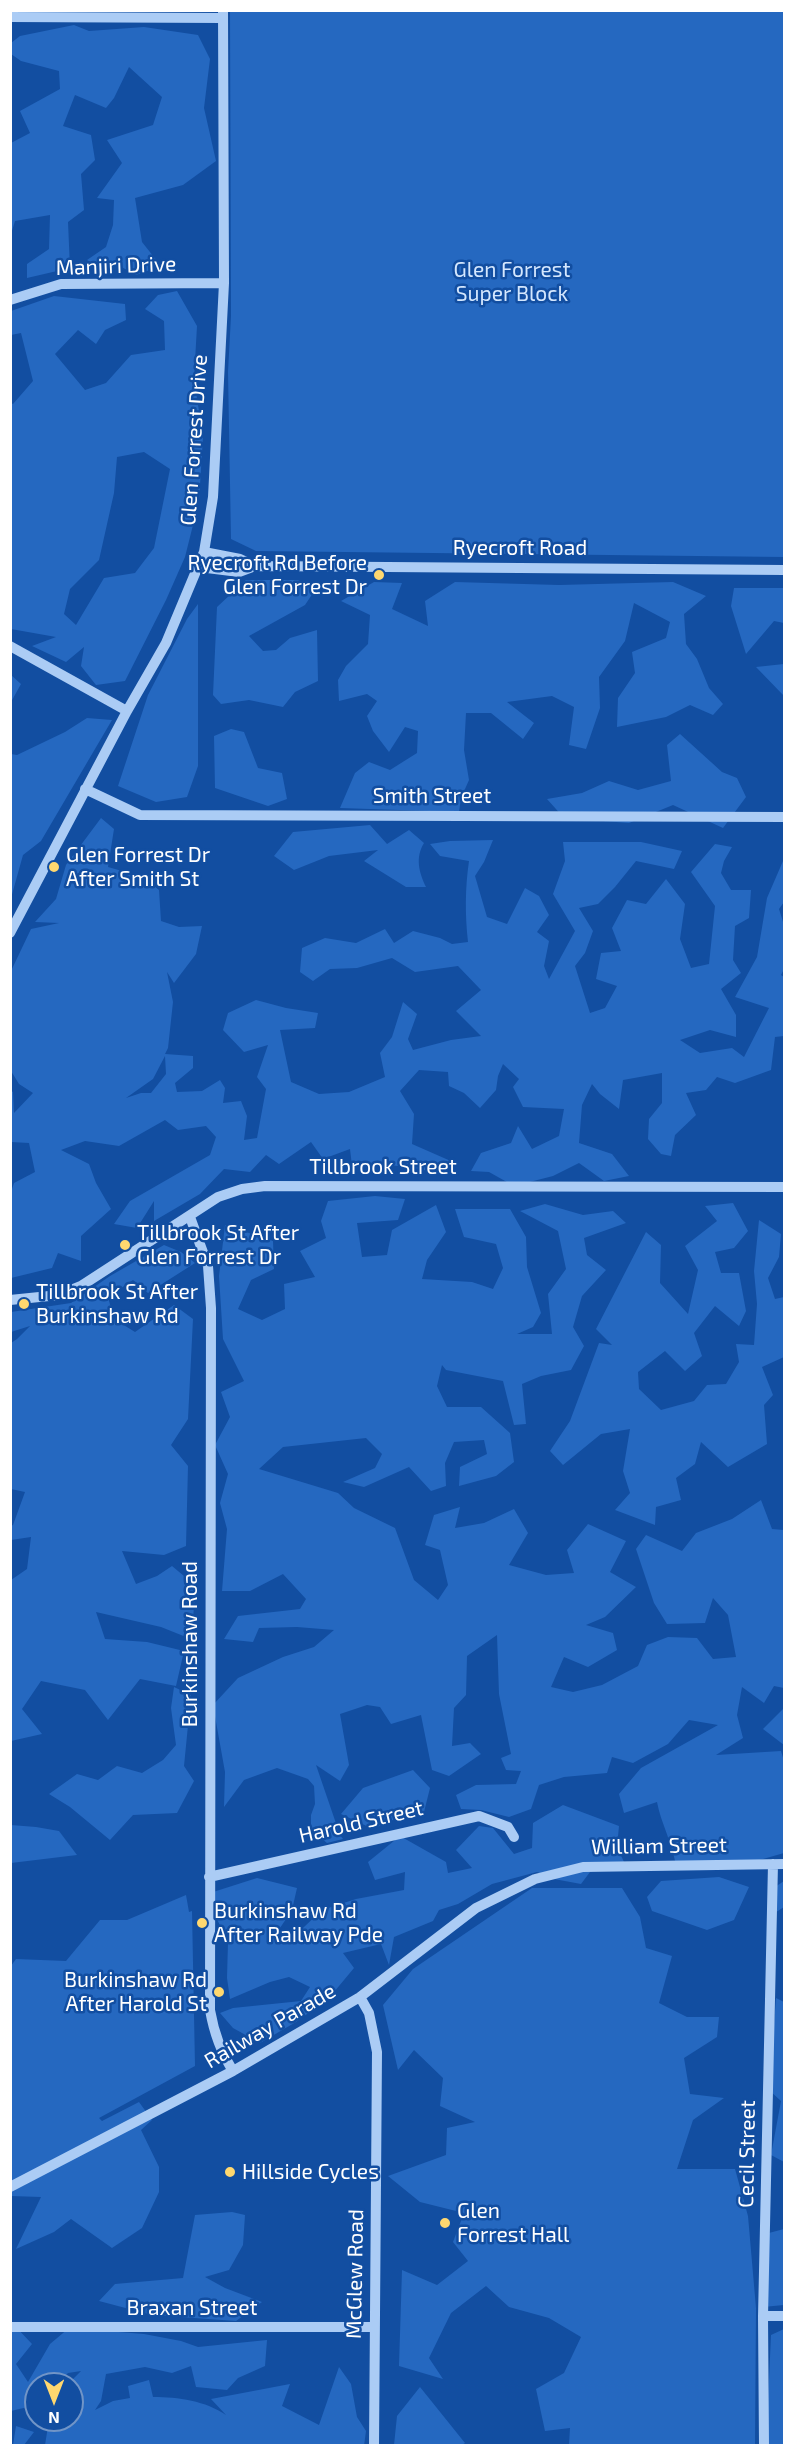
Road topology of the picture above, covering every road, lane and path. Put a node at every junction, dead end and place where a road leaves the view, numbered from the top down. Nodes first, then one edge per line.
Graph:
1 (223, 14) edge
2 (10, 17) edge
3 (224, 283) junction
4 (10, 300) edge
5 (204, 552) junction
6 (255, 566) junction
7 (199, 567) junction
8 (784, 570) edge
9 (10, 646) edge
10 (127, 711) junction
11 (85, 789) junction
12 (784, 817) edge
13 (10, 933) edge
14 (784, 1187) edge
15 (190, 1217) junction
16 (10, 1300) edge
17 (514, 1837) dead end
18 (779, 1864) edge
19 (209, 1877) junction
20 (535, 1879) joint
21 (360, 1997) junction
22 (233, 2071) junction
23 (10, 2187) edge
24 (763, 2316) junction
25 (784, 2316) edge
26 (10, 2327) edge
27 (374, 2327) junction
28 (374, 2445) edge
29 (764, 2445) edge

1 - 2 street
1 - 3 street, Glen Forrest Drive
3 - 4 street, Manjiri Drive
3 - 5 street, Glen Forrest Drive
5 - 6 street, Ryecroft Road
5 - 7 street, Glen Forrest Drive
6 - 7 street, Ryecroft Road
6 - 8 street, Ryecroft Road
7 - 10 street, Glen Forrest Drive
9 - 10 street
10 - 11 street, Glen Forrest Drive
11 - 12 street, Smith Street
11 - 13 street, Glen Forrest Drive
14 - 15 street, Tillbrook Street
15 - 16 street, Tillbrook Street
15 - 19 street, Burkinshaw Road
17 - 19 street, Harold Street
18 - 20 street, William Street
18 - 24 street, Cecil Street
19 - 22 street, Burkinshaw Road
20 - 21 street, Railway Parade
21 - 22 street, Railway Parade
21 - 27 street, McGlew Road
22 - 23 street, Railway Parade
24 - 25 street
24 - 29 street, Cecil Street
26 - 27 street, Braxan Street
27 - 28 street, McGlew Road

